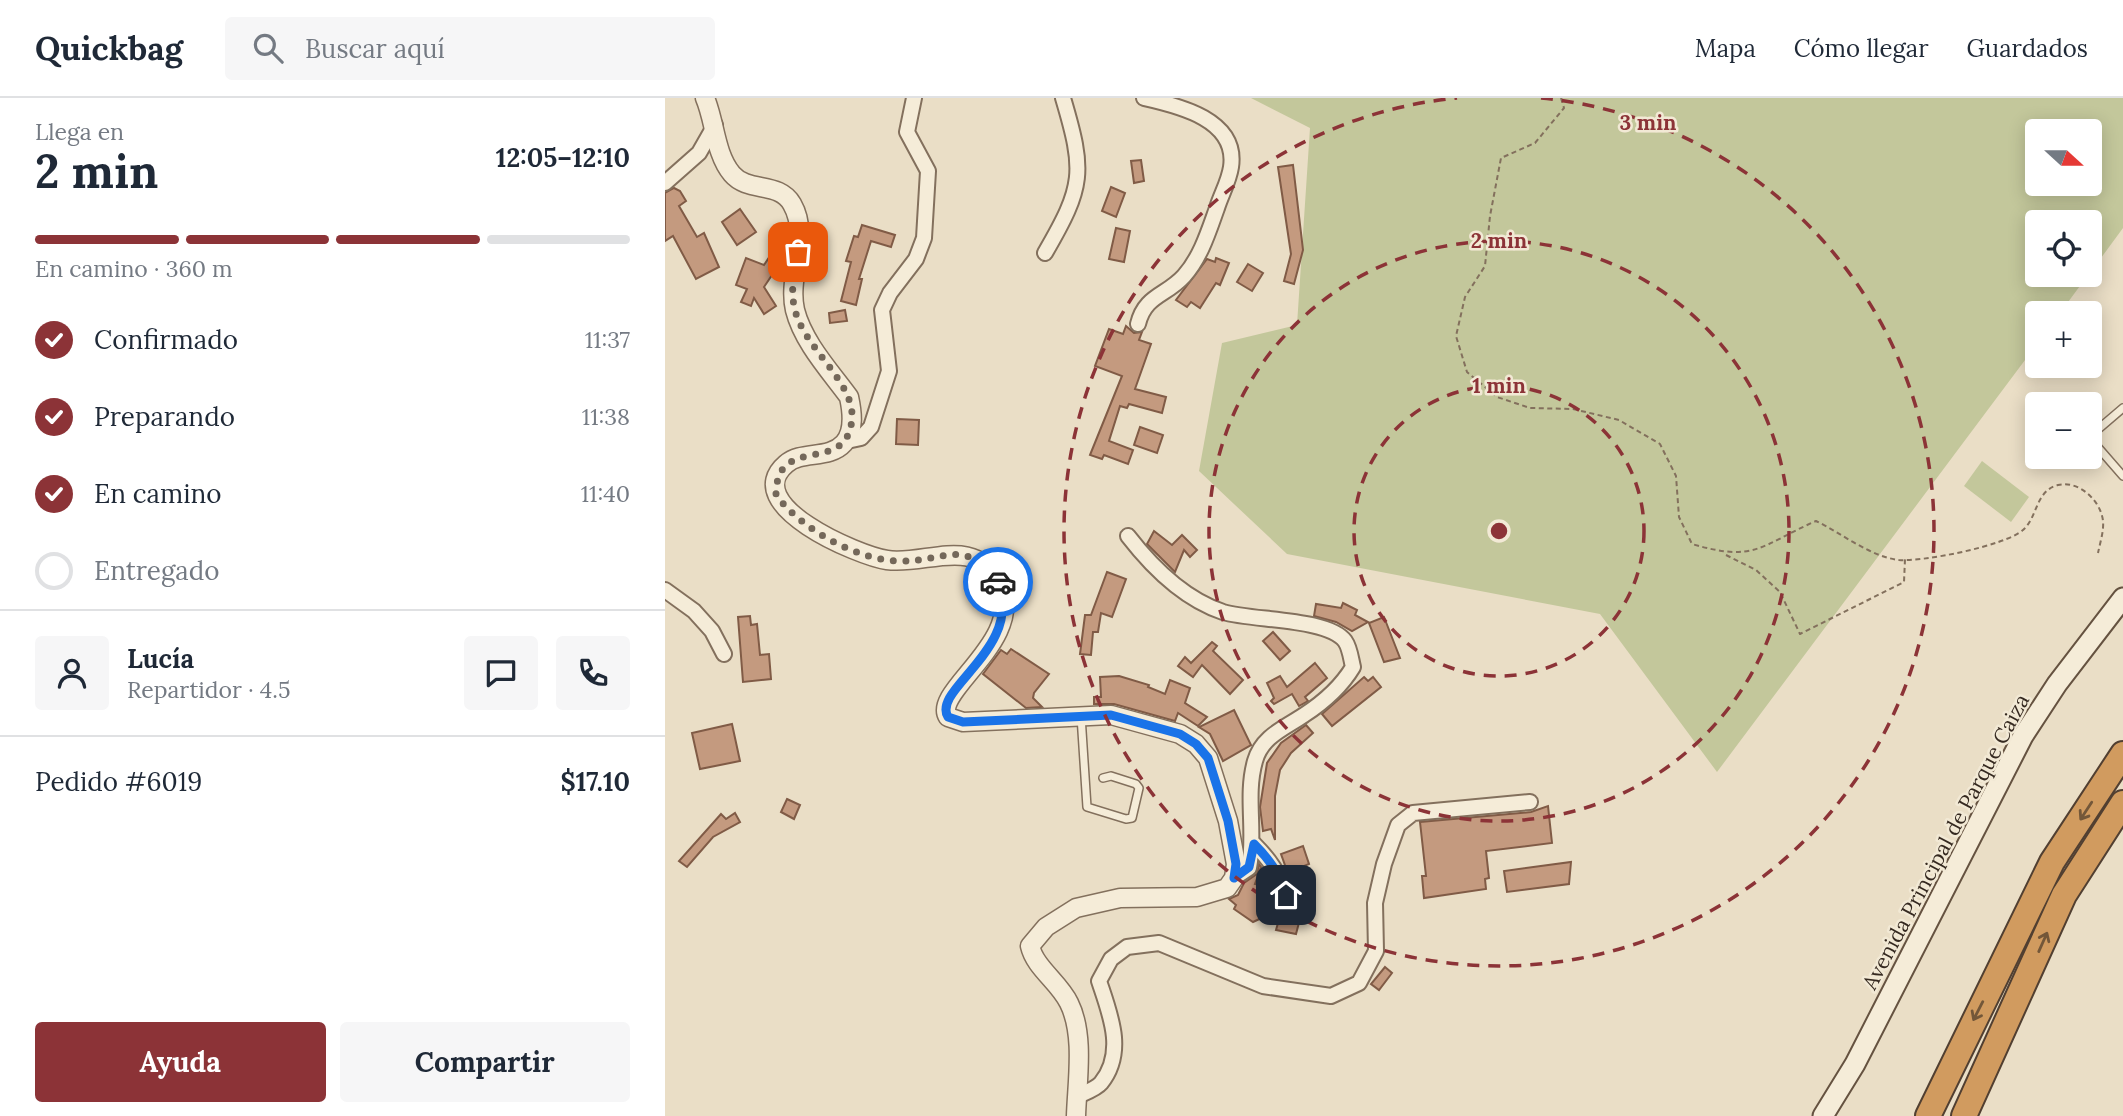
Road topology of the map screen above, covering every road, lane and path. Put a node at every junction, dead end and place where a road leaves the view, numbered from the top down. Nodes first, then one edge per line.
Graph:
1 (705, 98) edge
2 (914, 98) edge
3 (1063, 98) edge
4 (1144, 98) edge
5 (1561, 98) edge
6 (715, 125) junction
7 (665, 183) edge
8 (1045, 253) dead end
9 (1138, 324) dead end
10 (2123, 408) edge
11 (2102, 426) edge
12 (846, 441) junction
13 (2102, 452) edge
14 (2123, 476) edge
15 (1128, 536) dead end
16 (2098, 553) dead end
17 (1725, 554) junction
18 (1905, 559) junction
19 (665, 590) edge
20 (2123, 598) edge
21 (724, 654) dead end
22 (1081, 716) junction
23 (2123, 754) edge
24 (1103, 778) dead end
25 (1530, 802) dead end
26 (2123, 803) edge
27 (1254, 844) junction
28 (1234, 878) junction
29 (1286, 895) dead end
30 (1076, 1097) junction
31 (1076, 1116) edge
32 (1823, 1116) edge
33 (1928, 1116) edge
34 (1964, 1116) edge

1 - 6 street
2 - 12 street
3 - 8 street
4 - 9 street
5 - 17 path
6 - 7 street
6 - 12 street
10 - 11 lane
12 - 22 street
13 - 14 lane
15 - 27 street
16 - 18 path
17 - 18 path
17 - 18 path
19 - 21 street
20 - 32 main road, Avenida Principal de Parque Caiza
22 - 24 lane
22 - 28 street
23 -> 33 highway
25 - 30 street
34 -> 26 highway
27 - 28 street
27 - 29 street
28 - 30 street
30 - 31 street

